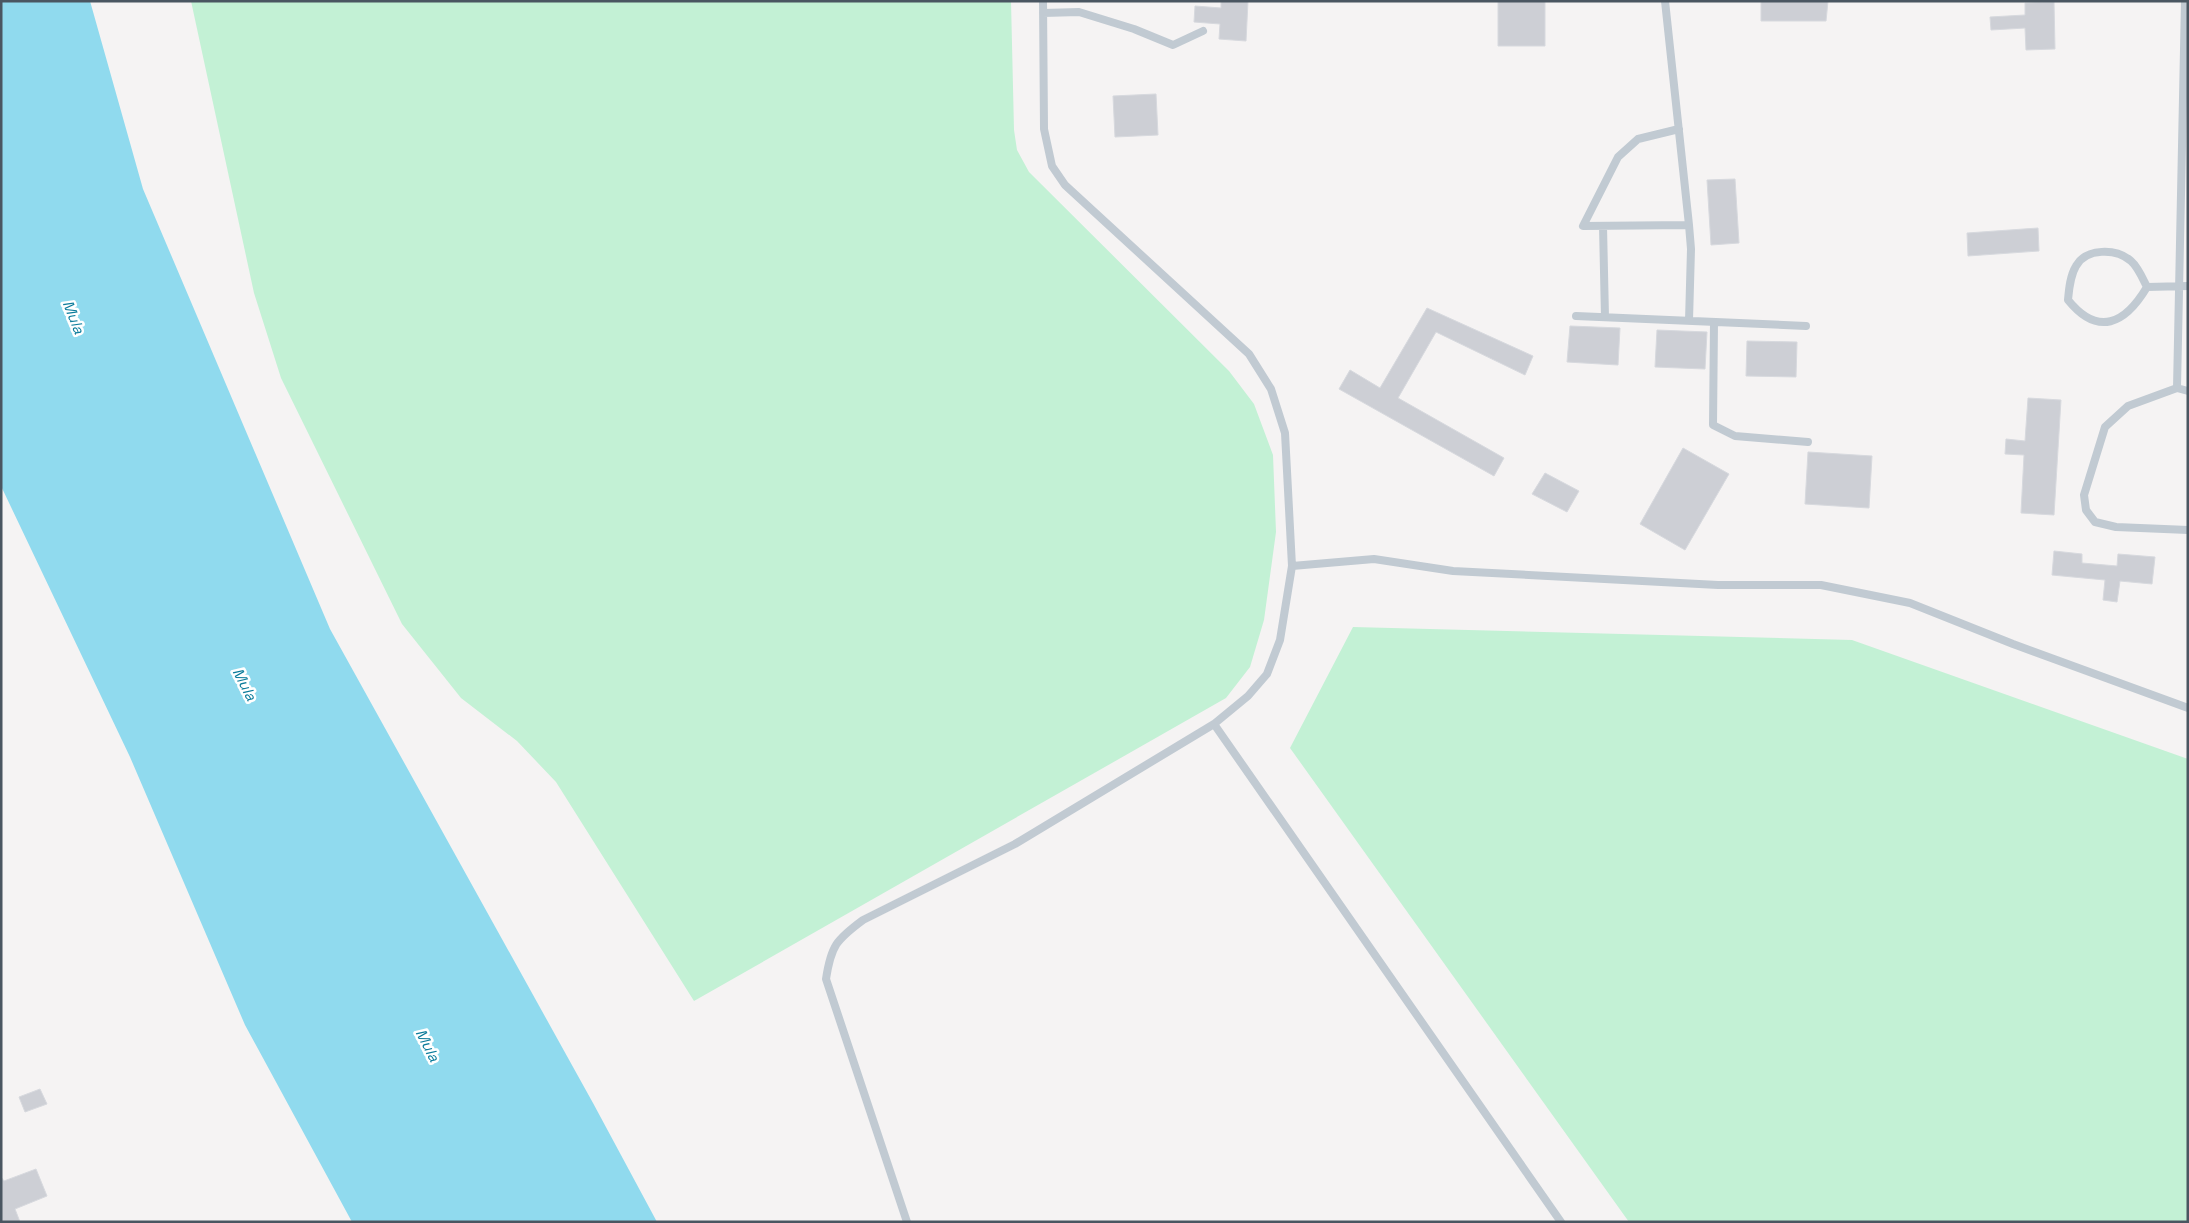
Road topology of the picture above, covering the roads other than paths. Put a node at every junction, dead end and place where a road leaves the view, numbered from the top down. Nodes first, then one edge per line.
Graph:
1 (1043, 1) edge
2 (1665, 1) edge
3 (2185, 1) edge
4 (1043, 13) junction
5 (2186, 28) edge
6 (1203, 31) dead end
7 (1679, 129) junction
8 (1689, 225) junction
9 (1603, 226) junction
10 (2184, 286) edge
11 (2147, 287) junction
12 (1576, 316) dead end
13 (1605, 317) junction
14 (1690, 321) junction
15 (1714, 322) junction
16 (1806, 326) dead end
17 (2177, 388) junction
18 (2188, 391) edge
19 (1808, 442) dead end
20 (2188, 530) edge
21 (1292, 566) junction
22 (2188, 708) edge
23 (1214, 724) junction
24 (908, 1222) edge
25 (1561, 1222) edge

1 - 4 lane
2 - 7 lane
3 - 5 lane
4 - 6 lane
4 - 21 lane
5 - 10 lane
7 - 8 lane
7 - 9 lane
8 - 9 lane
8 - 14 lane
9 - 13 lane
10 - 11 lane
10 - 17 lane
11 - 11 lane
12 - 13 lane
13 - 14 lane
14 - 15 lane
15 - 16 lane
15 - 19 lane
17 - 18 lane
17 - 20 lane
21 - 22 lane
21 - 23 lane
23 - 24 lane
23 - 25 lane

